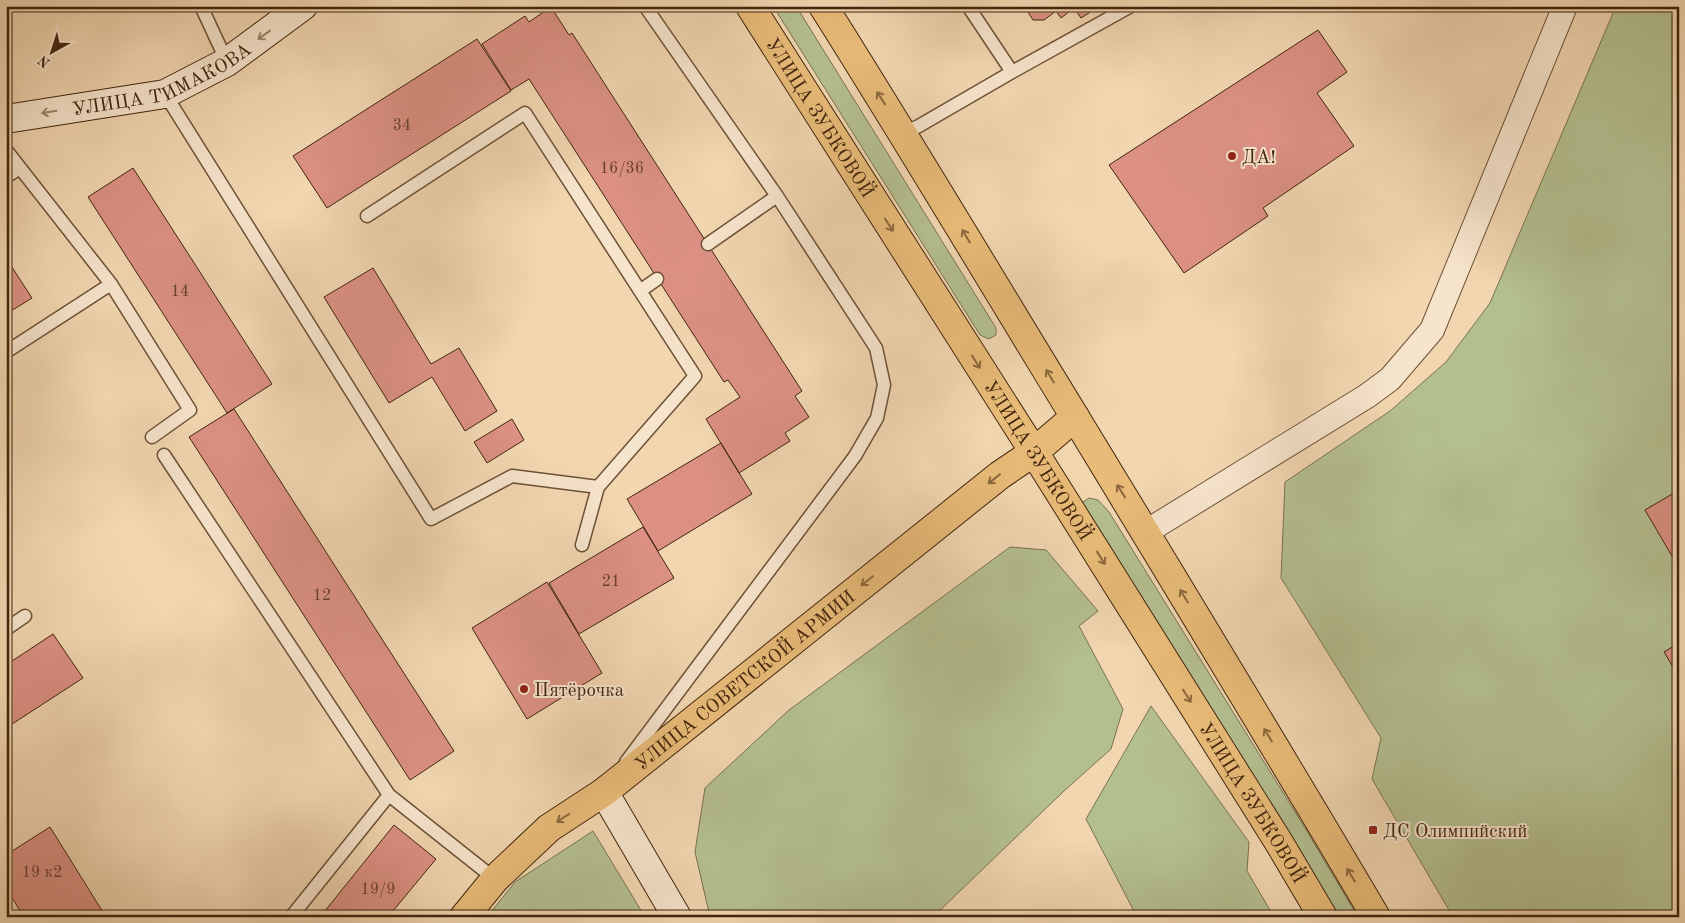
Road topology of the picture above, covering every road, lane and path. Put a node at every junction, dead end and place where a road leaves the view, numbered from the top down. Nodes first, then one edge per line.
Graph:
1 (201, 6) edge
2 (303, 6) edge
3 (645, 6) edge
4 (750, 6) edge
5 (823, 6) edge
6 (968, 6) edge
7 (1131, 6) edge
8 (1565, 6) edge
9 (227, 62) junction
10 (1012, 72) junction
11 (165, 94) junction
12 (6, 119) edge
13 (903, 132) junction
14 (6, 150) edge
15 (20, 168) junction
16 (6, 177) edge
17 (777, 196) junction
18 (367, 216) dead end
19 (708, 244) dead end
20 (658, 279) dead end
21 (111, 284) junction
22 (640, 291) junction
23 (6, 352) edge
24 (1075, 417) junction
25 (152, 437) dead end
26 (1034, 452) junction
27 (164, 455) dead end
28 (598, 487) junction
29 (1146, 532) junction
30 (582, 545) dead end
31 (25, 616) dead end
32 (6, 629) edge
33 (604, 792) junction
34 (388, 795) junction
35 (495, 879) junction
36 (291, 917) edge
37 (464, 917) edge
38 (677, 917) edge
39 (1323, 917) edge
40 (1376, 917) edge

1 - 9 lane
2 -> 9 street, УЛИЦА ТИМАКОВА
3 - 17 lane
4 -> 26 main road, УЛИЦА ЗУБКОВОЙ
13 -> 5 main road
6 - 10 lane
7 - 10 lane
8 - 29 street
9 - 11 street, УЛИЦА ТИМАКОВА
10 - 13 lane
11 -> 12 street, УЛИЦА ТИМАКОВА
11 - 28 lane
24 -> 13 main road
14 - 15 lane
15 - 16 lane
15 - 21 lane
17 - 19 lane
17 - 33 lane
18 - 22 lane
20 - 22 lane
21 - 23 lane
21 - 25 lane
22 - 28 lane
24 - 26 main road, УЛИЦА СОВЕТСКОЙ АРМИИ
29 -> 24 main road
26 -> 33 main road, УЛИЦА СОВЕТСКОЙ АРМИИ
26 -> 39 main road, УЛИЦА ЗУБКОВОЙ
27 - 34 lane
28 - 30 lane
40 -> 29 main road
31 - 32 lane
33 -> 35 main road, УЛИЦА СОВЕТСКОЙ АРМИИ
33 - 38 street
34 - 35 lane
34 - 36 lane
35 - 37 main road, УЛИЦА СОВЕТСКОЙ АРМИИ

